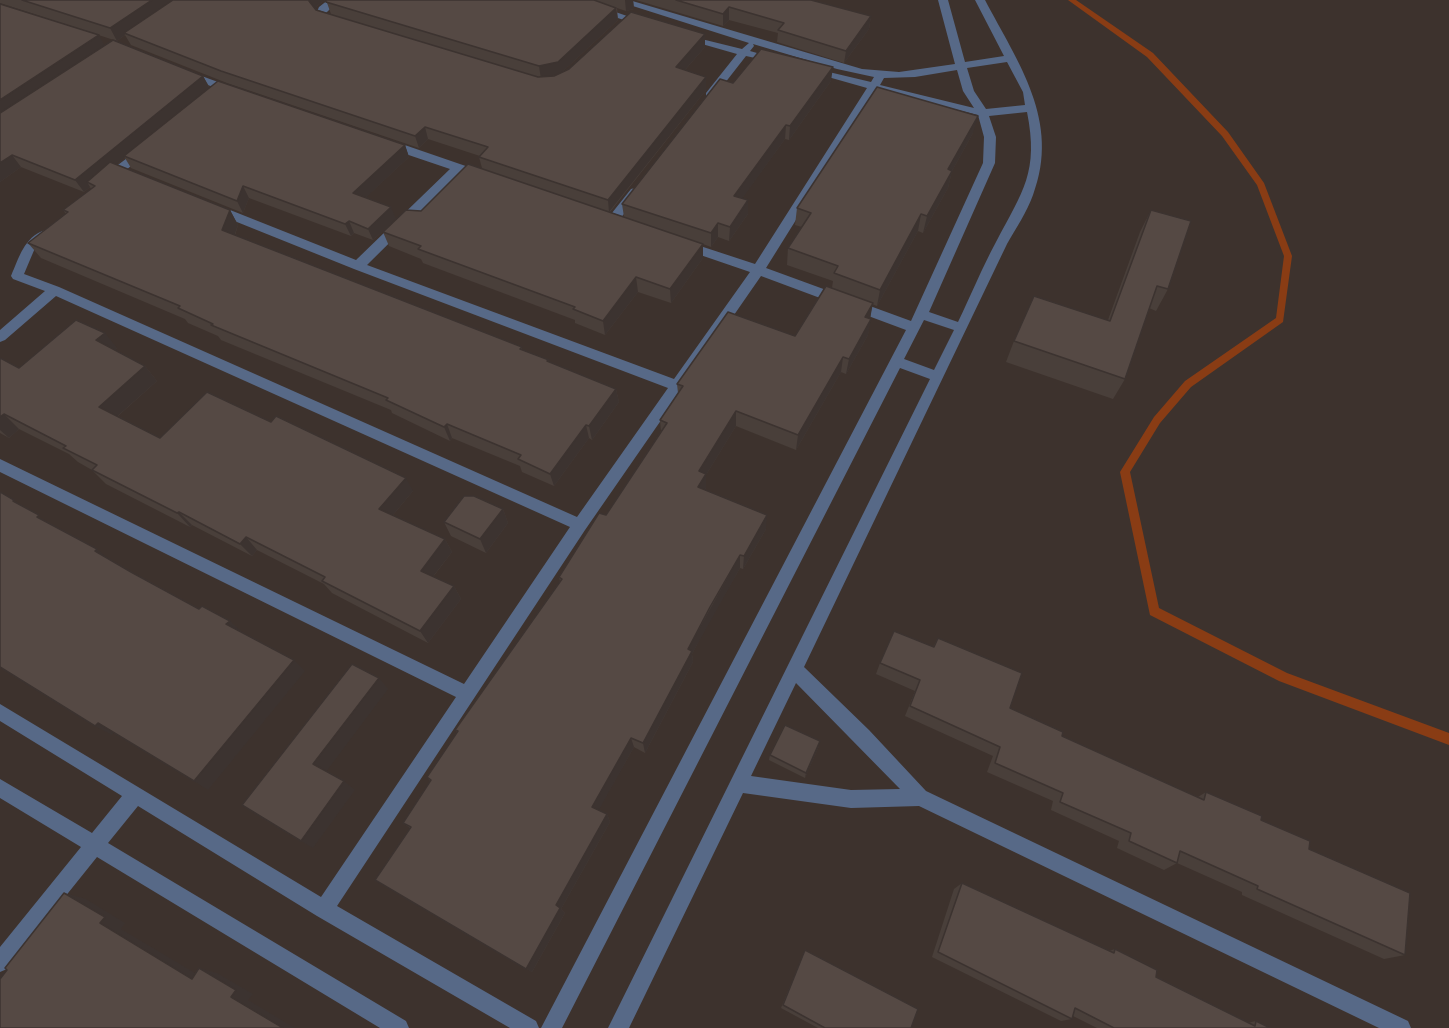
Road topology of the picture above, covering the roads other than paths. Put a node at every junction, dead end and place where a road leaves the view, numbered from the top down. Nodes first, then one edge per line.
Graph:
1 (334, 0) edge
2 (571, 0) edge
3 (619, 0) edge
4 (942, 0) edge
5 (980, 0) edge
6 (644, 3) edge
7 (624, 22) junction
8 (347, 25) edge
9 (651, 26) edge
10 (674, 33) edge
11 (753, 41) junction
12 (743, 53) junction
13 (1009, 59) junction
14 (963, 66) junction
15 (181, 71) edge
16 (877, 81) junction
17 (244, 95) edge
18 (1032, 108) junction
19 (699, 109) edge
20 (982, 113) junction
21 (379, 141) edge
22 (153, 142) edge
23 (458, 168) junction
24 (491, 179) edge
25 (641, 184) edge
26 (92, 193) edge
27 (206, 205) edge
28 (612, 221) edge
29 (57, 224) edge
30 (668, 240) edge
31 (358, 266) junction
32 (758, 270) junction
33 (55, 290) junction
34 (917, 321) junction
35 (962, 328) junction
36 (0, 337) edge
37 (895, 361) junction
38 (938, 377) junction
39 (675, 386) junction
40 (0, 465) edge
41 (580, 525) junction
42 (794, 669) junction
43 (467, 694) junction
44 (0, 712) edge
45 (737, 783) junction
46 (0, 788) edge
47 (135, 795) junction
48 (920, 797) junction
49 (94, 846) junction
50 (324, 909) junction
51 (0, 963) edge
52 (399, 1028) edge
53 (529, 1028) edge
54 (551, 1028) edge
55 (618, 1028) edge
56 (1401, 1028) edge

1 - 8 street
2 - 7 street
3 - 6 street
4 - 14 street
5 - 13 street
6 - 7 street
6 - 11 street
7 - 9 street
10 - 12 street
11 - 12 street
11 - 16 street
12 - 16 street
12 - 19 street
13 - 14 street
13 - 18 street
14 - 16 street
14 - 20 street
15 - 17 street
16 - 20 street
16 - 32 street
18 - 20 street
18 - 35 street
20 - 34 street
21 - 23 street
22 - 26 street
23 - 24 street
23 - 31 street
25 - 28 street
27 - 31 street
29 - 33 street
30 - 32 street
31 - 39 street
32 - 34 street
32 - 39 street
33 - 36 street
33 - 41 street
34 - 35 street
34 - 37 street
35 - 38 street
37 - 38 street
37 - 54 street
38 - 42 street
39 - 41 street
40 - 43 street
41 - 43 street
42 - 45 street
42 - 48 street
43 - 50 street
44 - 47 street
45 - 48 street
45 - 55 street
46 - 49 street
47 - 49 street
47 - 50 street
48 - 56 street
49 - 51 street
49 - 52 street
50 - 53 street

